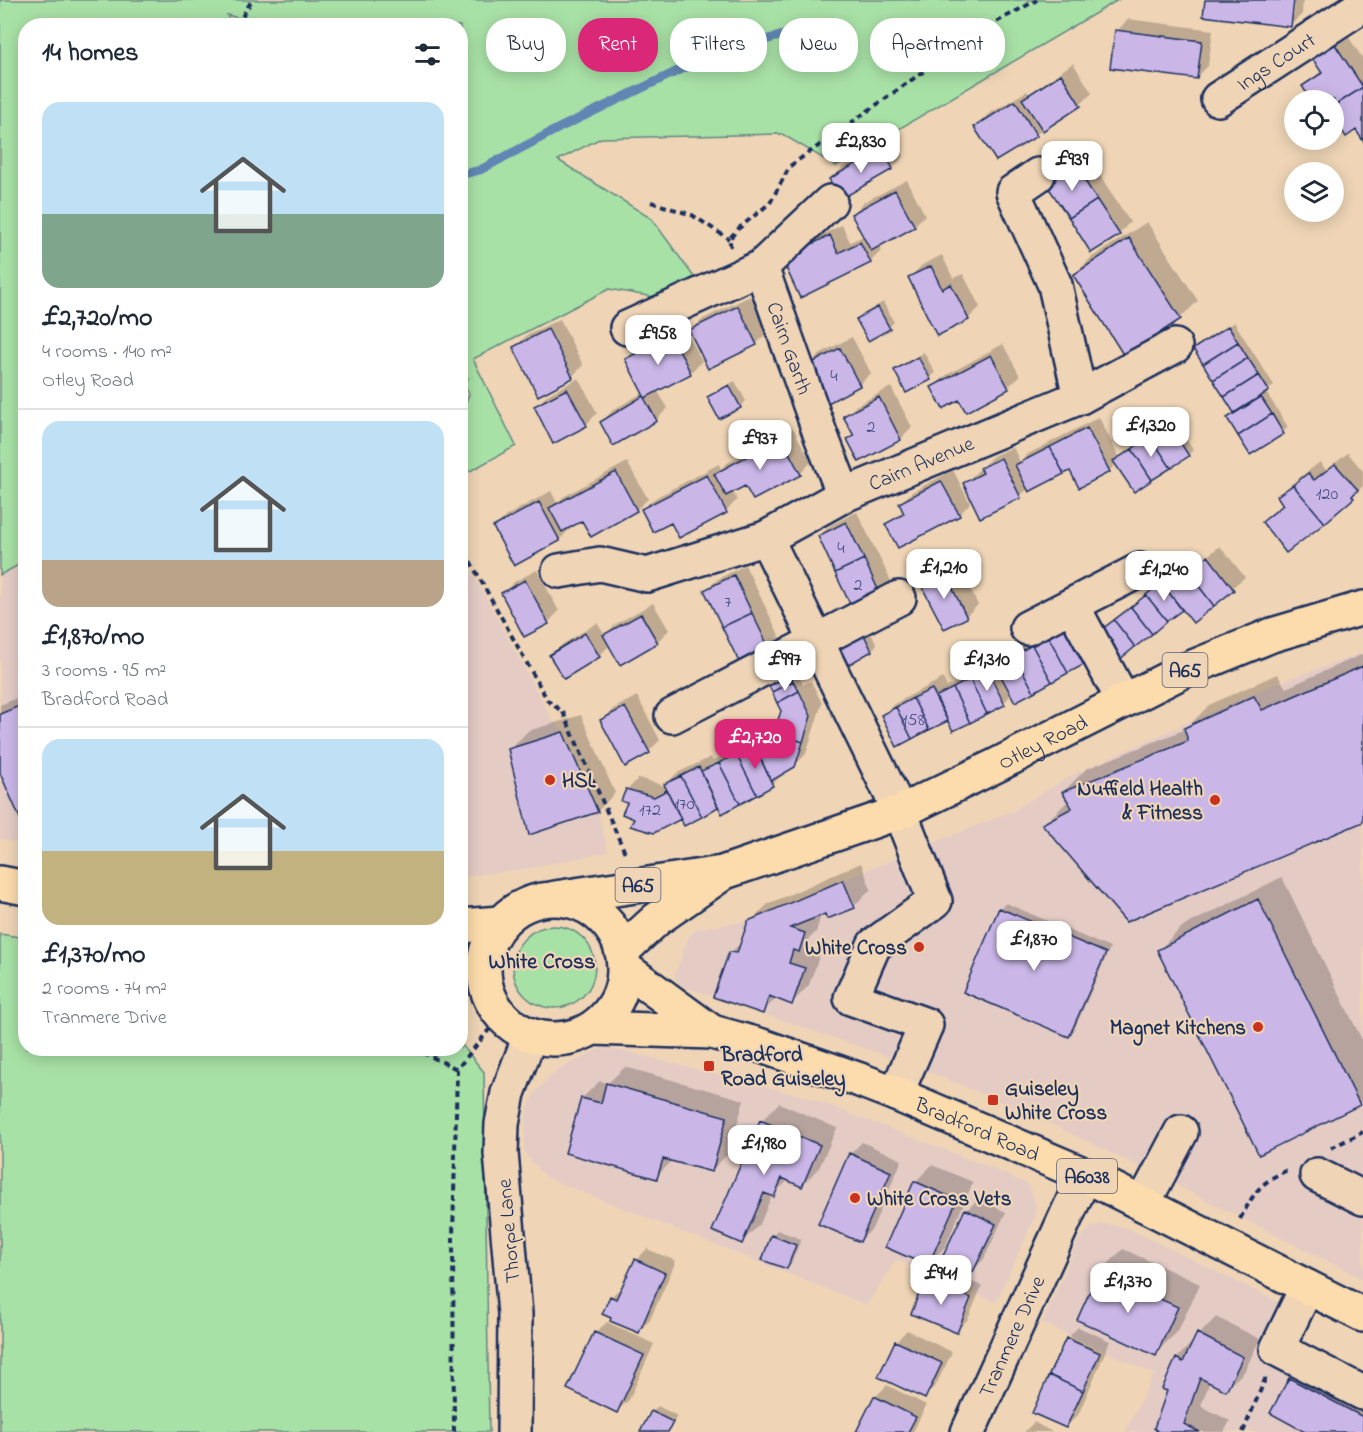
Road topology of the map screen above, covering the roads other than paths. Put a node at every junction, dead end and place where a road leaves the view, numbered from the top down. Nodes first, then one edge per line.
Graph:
1 (1363, 5) edge
2 (1218, 99) dead end
3 (1038, 175) dead end
4 (830, 202) dead end
5 (751, 272) junction
6 (627, 328) dead end
7 (1175, 346) dead end
8 (1080, 397) junction
9 (844, 495) junction
10 (766, 538) junction
11 (1140, 570) dead end
12 (559, 572) dead end
13 (899, 598) dead end
14 (1072, 605) junction
15 (1363, 608) edge
16 (1027, 628) dead end
17 (817, 640) junction
18 (1123, 700) junction
19 (672, 716) dead end
20 (900, 812) junction
21 (722, 873) junction
22 (0, 883) edge
23 (18, 886) edge
24 (555, 898) junction
25 (501, 922) junction
26 (468, 925) edge
27 (625, 961) junction
28 (483, 998) edge
29 (593, 1028) junction
30 (712, 1032) junction
31 (530, 1036) junction
32 (896, 1094) junction
33 (1181, 1132) dead end
34 (1085, 1175) junction
35 (1317, 1175) dead end
36 (1363, 1198) edge
37 (1143, 1204) junction
38 (1307, 1287) junction
39 (1363, 1315) edge
40 (1363, 1393) edge
41 (514, 1432) edge
42 (968, 1432) edge

1 - 2 street, Ings Court
3 - 8 street
4 - 5 street
5 - 6 street
5 - 9 street, Cairn Garth
7 - 8 street, Cairn Avenue
8 - 9 street, Cairn Avenue
9 - 10 street, Cairn Avenue
10 - 12 street, Cairn Avenue
10 - 17 street
11 - 14 street
13 - 17 street
14 - 16 street
14 - 18 street
15 - 18 main road, Otley Road / A65
17 - 19 street
17 - 20 street
18 - 20 main road, Otley Road / A65
20 - 21 main road, Otley Road / A65
20 - 32 street
21 - 24 main road, Otley Road / A65
21 - 27 main road, Otley Road / A65
22 - 23 main road
24 - 25 main road, A65
24 - 27 main road, A65
25 - 26 main road, A65
25 - 28 main road, A65
27 - 29 main road, A65
27 - 30 main road, Bradford Road / A6038
28 - 31 main road, A65
29 - 30 main road, Bradford Road / A6038
29 - 31 main road, A65
30 - 32 main road, Bradford Road / A6038
31 - 41 street, Thorpe Lane
32 - 34 main road, Bradford Road / A6038
33 - 37 street
34 - 37 main road, Bradford Road / A6038
34 - 42 street, Tranmere Drive
35 - 36 street
37 - 38 main road, Bradford Road / A6038
38 - 39 main road, Bradford Road / A6038
38 - 40 street

